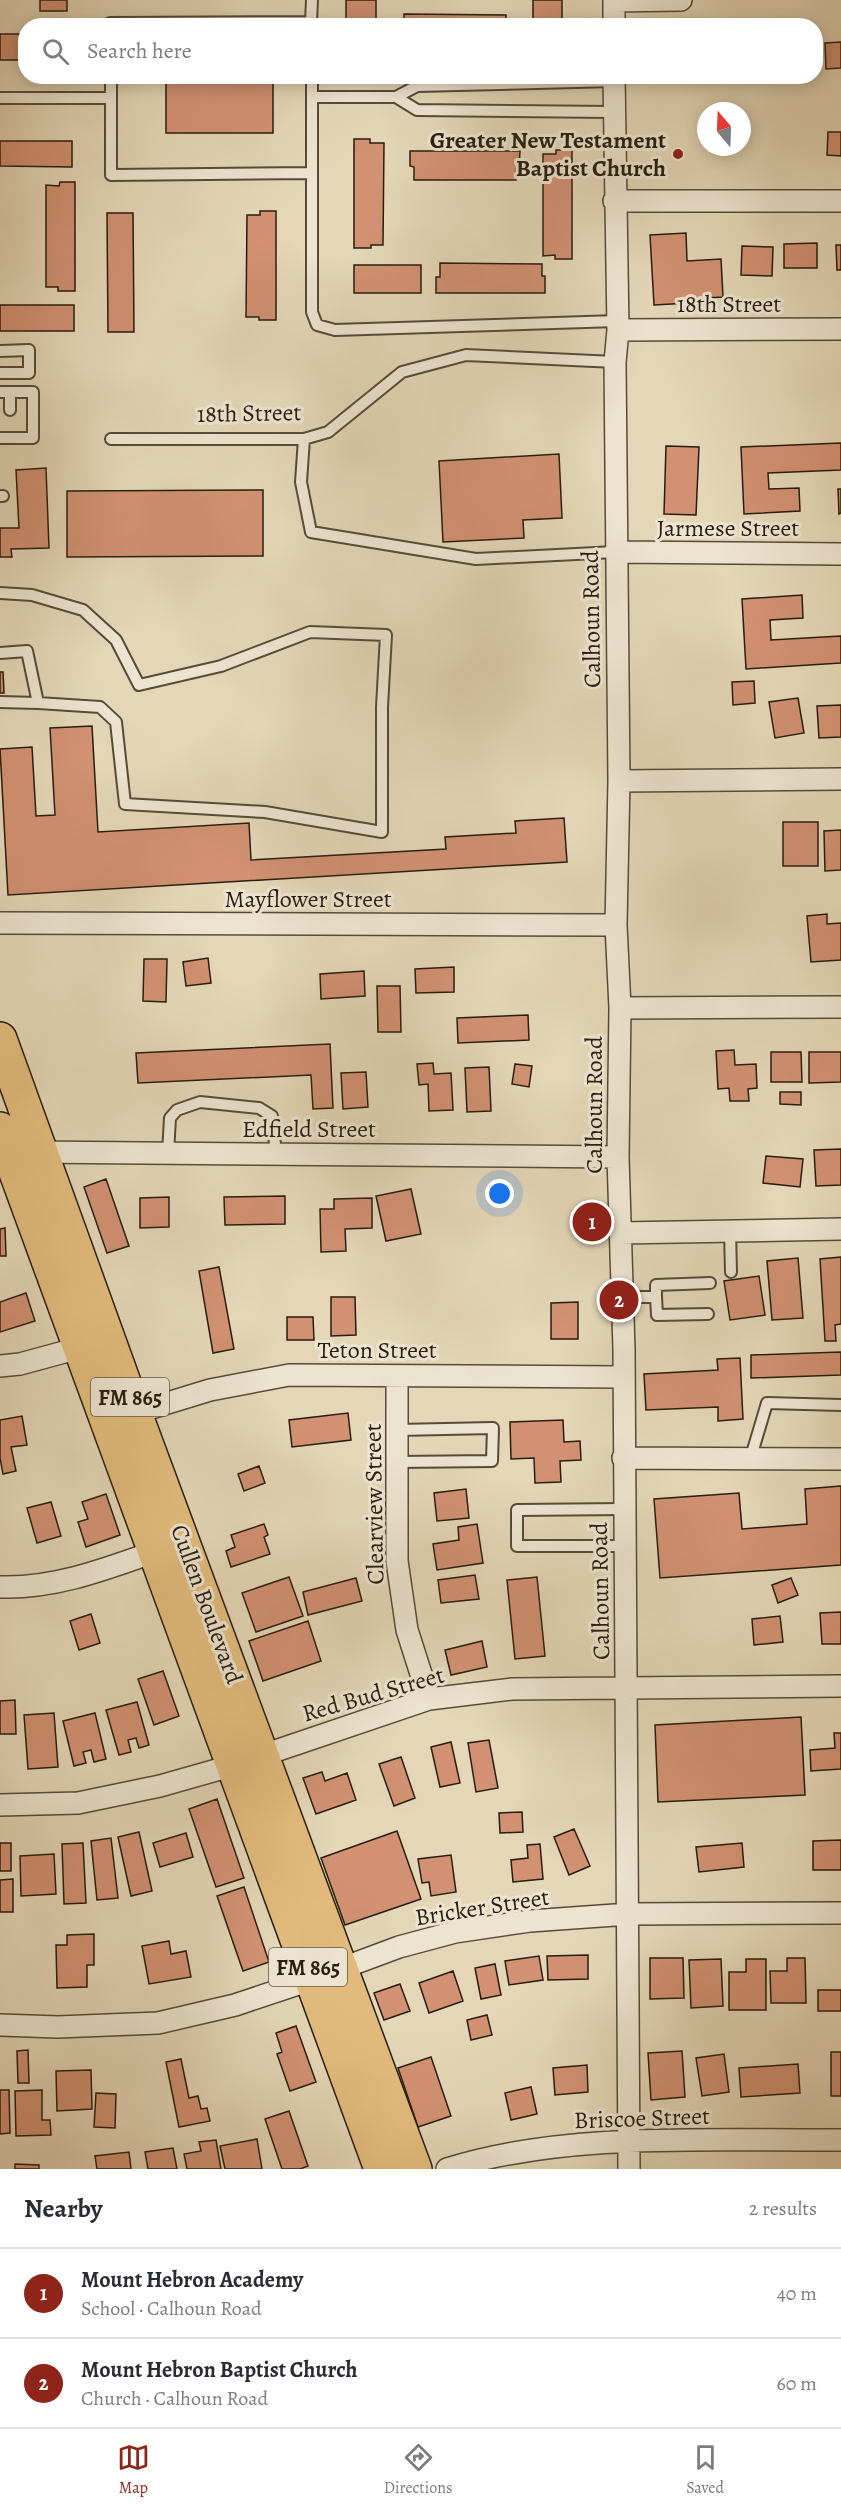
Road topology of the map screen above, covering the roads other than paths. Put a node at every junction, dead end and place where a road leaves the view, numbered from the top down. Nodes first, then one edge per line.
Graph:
1 (312, 0) edge
2 (681, 0) edge
3 (614, 1) edge
4 (311, 18) edge
5 (614, 18) edge
6 (111, 84) edge
7 (312, 84) edge
8 (473, 84) edge
9 (614, 84) edge
10 (312, 97) junction
11 (396, 97) junction
12 (0, 98) edge
13 (111, 98) junction
14 (614, 112) junction
15 (312, 173) junction
16 (614, 201) junction
17 (841, 201) edge
18 (617, 326) junction
19 (841, 328) edge
20 (1, 362) edge
21 (615, 362) junction
22 (29, 373) junction
23 (5, 392) edge
24 (33, 392) junction
25 (10, 410) dead end
26 (7, 435) edge
27 (111, 439) dead end
28 (304, 439) junction
29 (615, 552) junction
30 (841, 554) edge
31 (0, 593) edge
32 (0, 653) edge
33 (0, 702) edge
34 (38, 703) junction
35 (841, 779) edge
36 (619, 782) junction
37 (0, 923) edge
38 (616, 925) junction
39 (841, 1007) edge
40 (620, 1008) junction
41 (0, 1039) edge
42 (3, 1145) edge
43 (41, 1152) junction
44 (168, 1153) junction
45 (276, 1154) junction
46 (618, 1157) junction
47 (841, 1229) edge
48 (730, 1231) junction
49 (621, 1233) junction
50 (731, 1272) dead end
51 (710, 1282) dead end
52 (623, 1297) junction
53 (656, 1297) junction
54 (708, 1314) dead end
55 (94, 1344) junction
56 (0, 1366) edge
57 (398, 1376) junction
58 (623, 1377) junction
59 (841, 1405) edge
60 (121, 1418) junction
61 (397, 1430) junction
62 (624, 1458) junction
63 (841, 1459) edge
64 (750, 1460) junction
65 (397, 1462) junction
66 (624, 1509) junction
67 (170, 1546) junction
68 (625, 1546) junction
69 (0, 1587) edge
70 (627, 1686) junction
71 (841, 1686) edge
72 (429, 1699) junction
73 (248, 1760) junction
74 (0, 1805) edge
75 (841, 1913) edge
76 (629, 1914) junction
77 (327, 1974) junction
78 (0, 2025) edge
79 (841, 2140) edge
80 (628, 2141) junction
81 (381, 2169) edge
82 (415, 2169) edge
83 (447, 2169) edge
84 (629, 2169) edge

1 - 4 lane
2 - 3 street
3 - 5 street
6 - 13 lane
7 - 10 lane
8 - 11 lane
9 - 14 street, Calhoun Road
10 - 11 lane
10 - 15 lane
11 - 14 lane
12 - 13 lane
13 - 15 lane
14 - 16 street, Calhoun Road
15 - 18 lane
16 - 17 street
16 - 18 street, Calhoun Road
18 - 19 street, 18th Street
18 - 21 street, Calhoun Road
20 - 22 lane
20 - 22 lane
21 - 28 lane, 18th Street
21 - 29 street, Calhoun Road
22 - 24 lane
23 - 24 lane
23 - 25 lane
24 - 26 lane
27 - 28 lane, 18th Street
28 - 29 lane
29 - 30 street, Jarmese Street
29 - 36 street, Calhoun Road
31 - 34 lane
32 - 34 lane
33 - 34 lane
35 - 36 street
36 - 38 street, Calhoun Road
37 - 38 street, Mayflower Street
38 - 40 street, Calhoun Road
39 - 40 street
40 - 46 street, Calhoun Road
41 - 43 main road, Cullen Boulevard / FM 865
42 - 43 street, Edfield Street
42 - 55 main road, Cullen Boulevard / FM 865
43 - 44 street, Edfield Street
43 - 55 main road, Cullen Boulevard / FM 865
44 - 45 street, Edfield Street
44 - 45 lane
45 - 46 street, Edfield Street
46 - 49 street, Calhoun Road
47 - 48 street
48 - 49 street
48 - 50 lane
49 - 52 street, Calhoun Road
51 - 53 lane
52 - 53 lane
52 - 58 street, Calhoun Road
53 - 54 lane
55 - 56 street
55 - 60 main road, Cullen Boulevard / FM 865
57 - 58 street, Teton Street
57 - 60 street, Teton Street
57 - 61 street, Clearview Street
58 - 62 street, Calhoun Road
59 - 64 lane
60 - 67 main road, Cullen Boulevard / FM 865
61 - 65 street, Clearview Street
61 - 65 lane
62 - 64 street
62 - 66 street, Calhoun Road
63 - 64 street
65 - 72 street, Clearview Street
66 - 68 street, Calhoun Road
66 - 68 lane
67 - 69 street
67 - 73 main road, Cullen Boulevard / FM 865
68 - 70 street, Calhoun Road
70 - 71 street, Red Bud Street
70 - 72 street, Red Bud Street
70 - 76 street, Calhoun Road
72 - 73 street, Red Bud Street
73 - 74 street, Red Bud Street
73 - 77 main road, Cullen Boulevard / FM 865
75 - 76 street, Bricker Street
76 - 77 street, Bricker Street
76 - 80 street, Calhoun Road
77 - 78 street, Bricker Street
77 - 81 main road, Cullen Boulevard / FM 865
77 - 82 main road, Cullen Boulevard / FM 865
79 - 80 street, Briscoe Street
80 - 83 street, Briscoe Street
80 - 84 street, Calhoun Road

